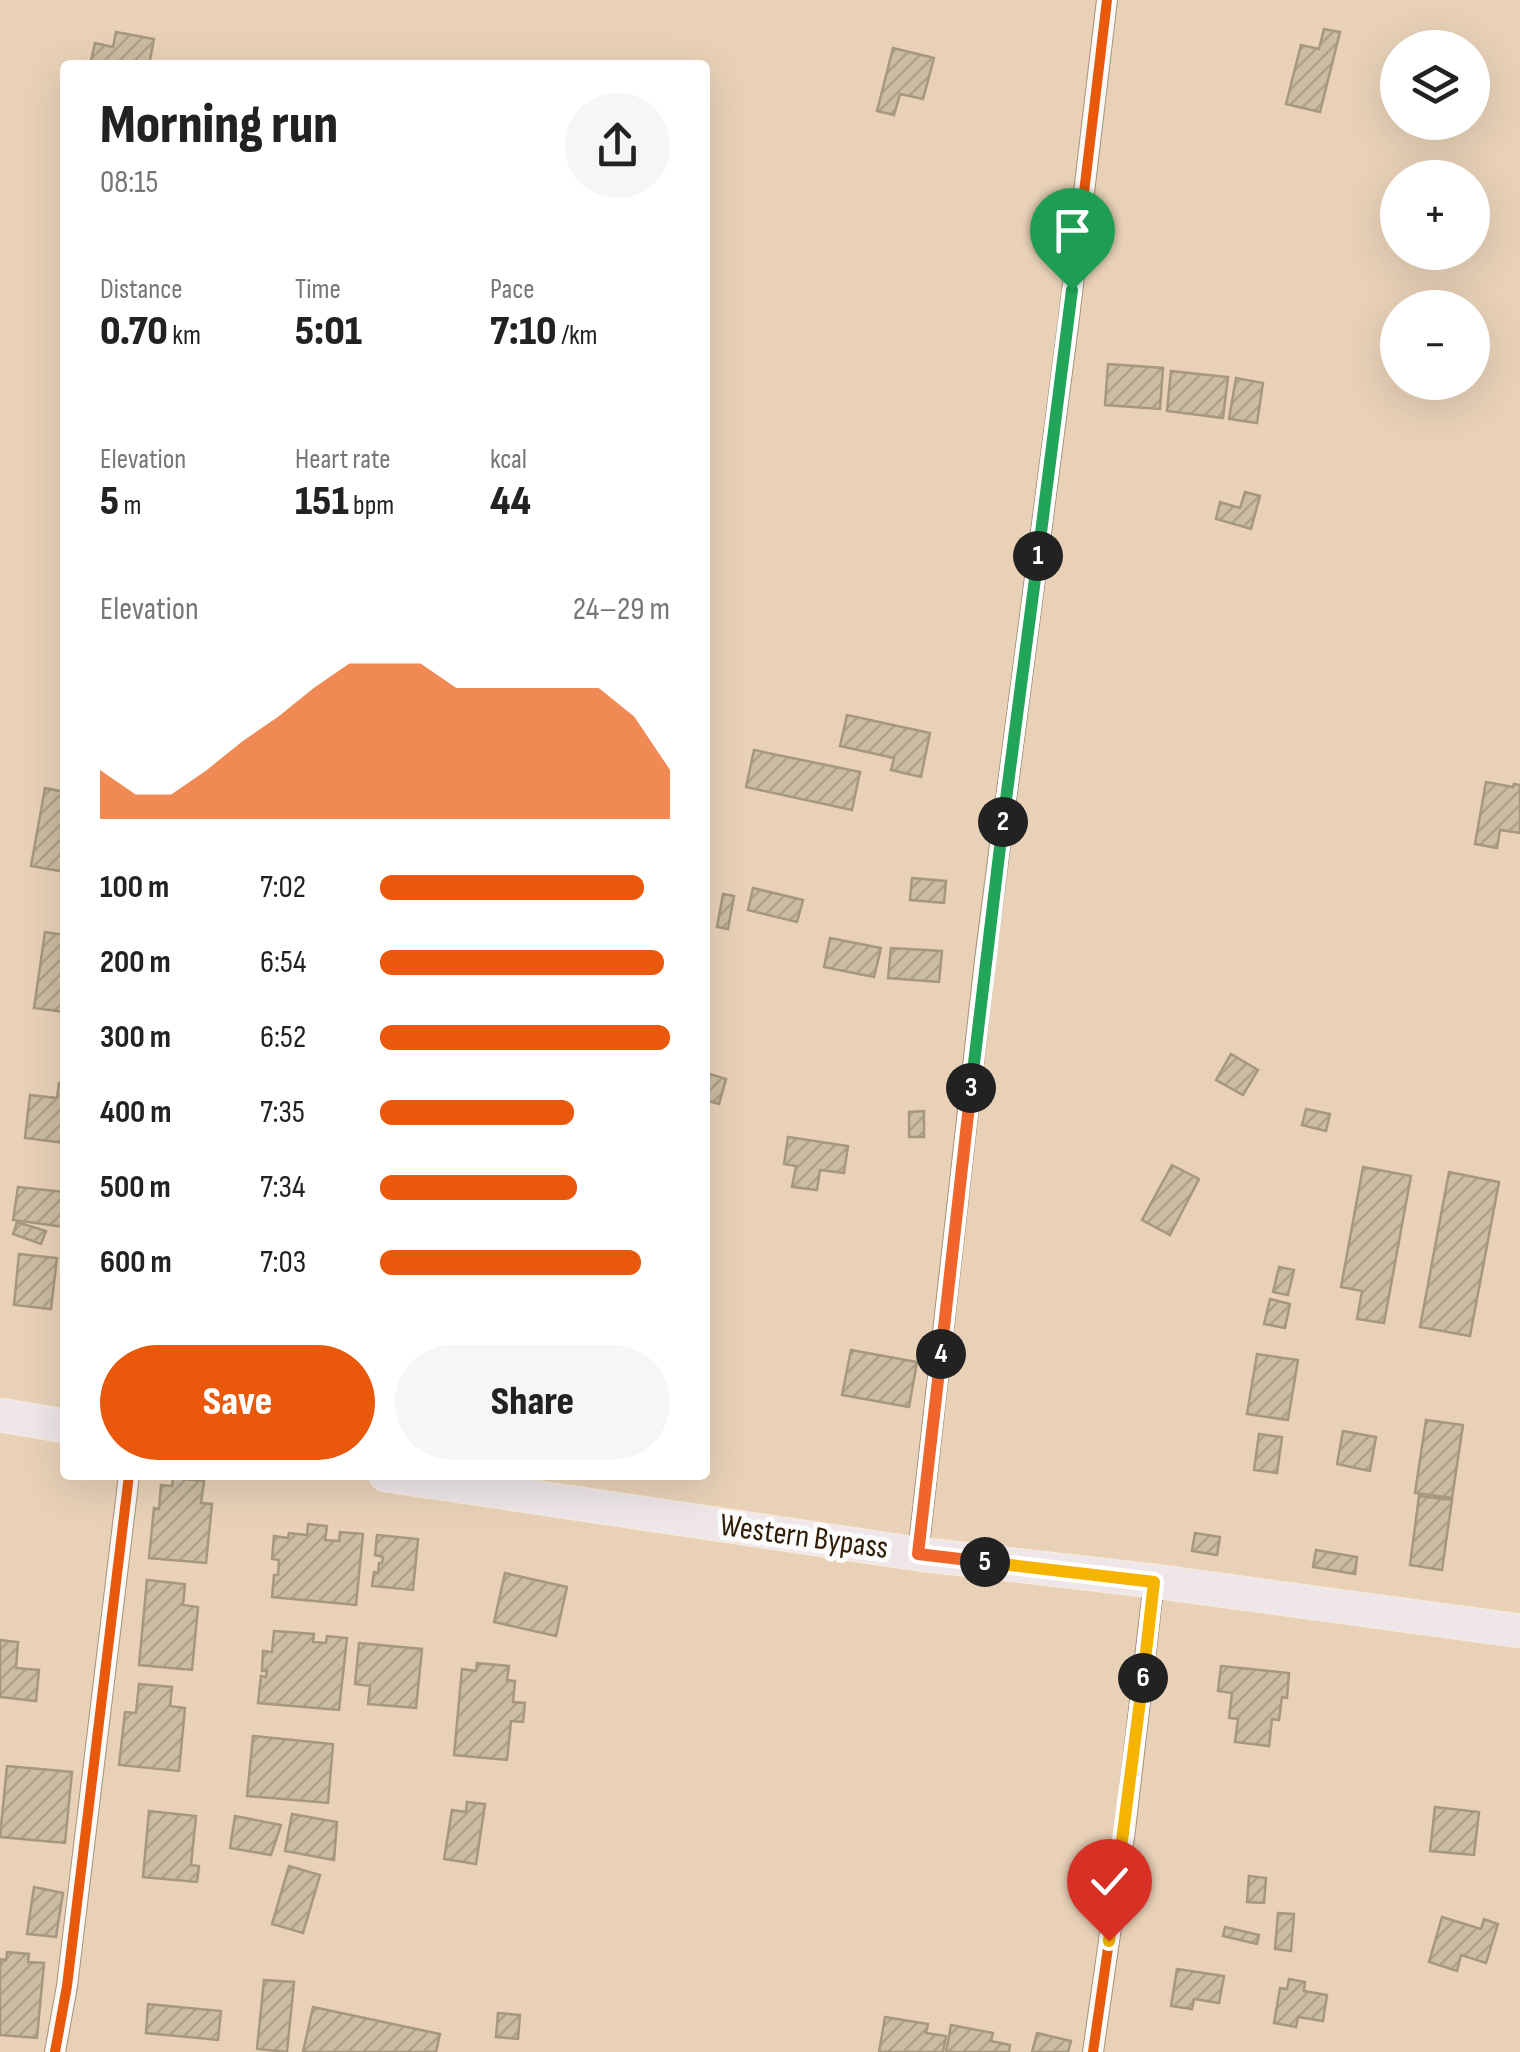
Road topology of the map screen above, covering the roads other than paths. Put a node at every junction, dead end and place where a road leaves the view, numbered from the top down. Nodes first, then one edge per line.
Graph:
1 (1107, 0) edge
2 (0, 1415) edge
3 (60, 1425) edge
4 (128, 1480) edge
5 (420, 1480) edge
6 (918, 1554) junction
7 (1154, 1582) junction
8 (1520, 1630) edge
9 (55, 2052) edge
10 (1093, 2052) edge

1 - 6 street
2 - 3 main road
4 - 9 street
5 - 6 main road, Western Bypass
6 - 7 main road, Western Bypass
7 - 8 main road, Western Bypass
7 - 10 street

